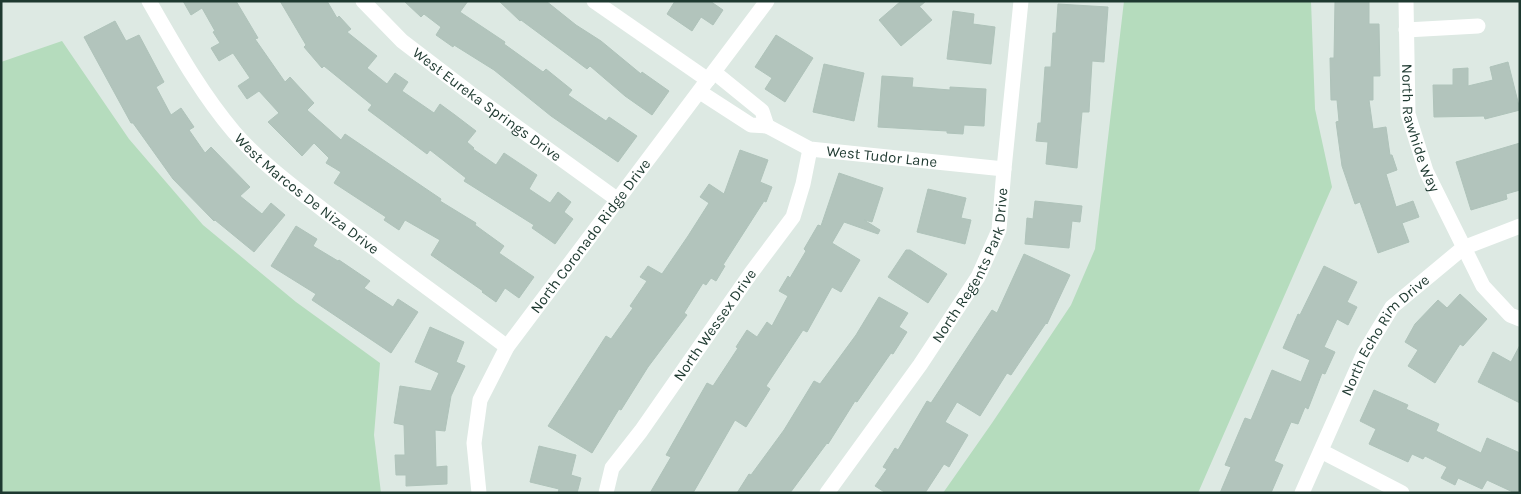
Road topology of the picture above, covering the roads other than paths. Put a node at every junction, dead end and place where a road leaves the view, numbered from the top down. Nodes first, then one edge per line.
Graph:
1 (149, 1) edge
2 (363, 1) edge
3 (594, 1) edge
4 (767, 1) edge
5 (1021, 1) edge
6 (1406, 1) edge
7 (1478, 26) dead end
8 (1406, 30) junction
9 (707, 81) junction
10 (766, 126) junction
11 (810, 150) junction
12 (1004, 170) junction
13 (618, 200) junction
14 (1520, 226) edge
15 (1464, 248) junction
16 (1520, 320) edge
17 (507, 347) junction
18 (1321, 451) junction
19 (479, 493) edge
20 (606, 493) edge
21 (827, 493) edge
22 (1302, 493) edge
23 (1402, 493) edge

1 - 17 street, West Marcos De Niza Drive
2 - 13 street, West Eureka Springs Drive
3 - 9 street
4 - 9 street, North Coronado Ridge Drive
5 - 12 street, North Regents Park Drive
6 - 8 street, North Rawhide Way
7 - 8 street
8 - 15 street, North Rawhide Way
9 - 10 street, West Tudor Lane
9 - 10 street
9 - 13 street, North Coronado Ridge Drive
10 - 11 street, West Tudor Lane
11 - 12 street, West Tudor Lane
11 - 20 street, North Wessex Drive
12 - 21 street, North Regents Park Drive
13 - 17 street, North Coronado Ridge Drive
14 - 15 street, North Echo Rim Drive
15 - 16 street, North Rawhide Way
15 - 18 street, North Echo Rim Drive
17 - 19 street, North Coronado Ridge Drive
18 - 22 street, North Echo Rim Drive
18 - 23 street

